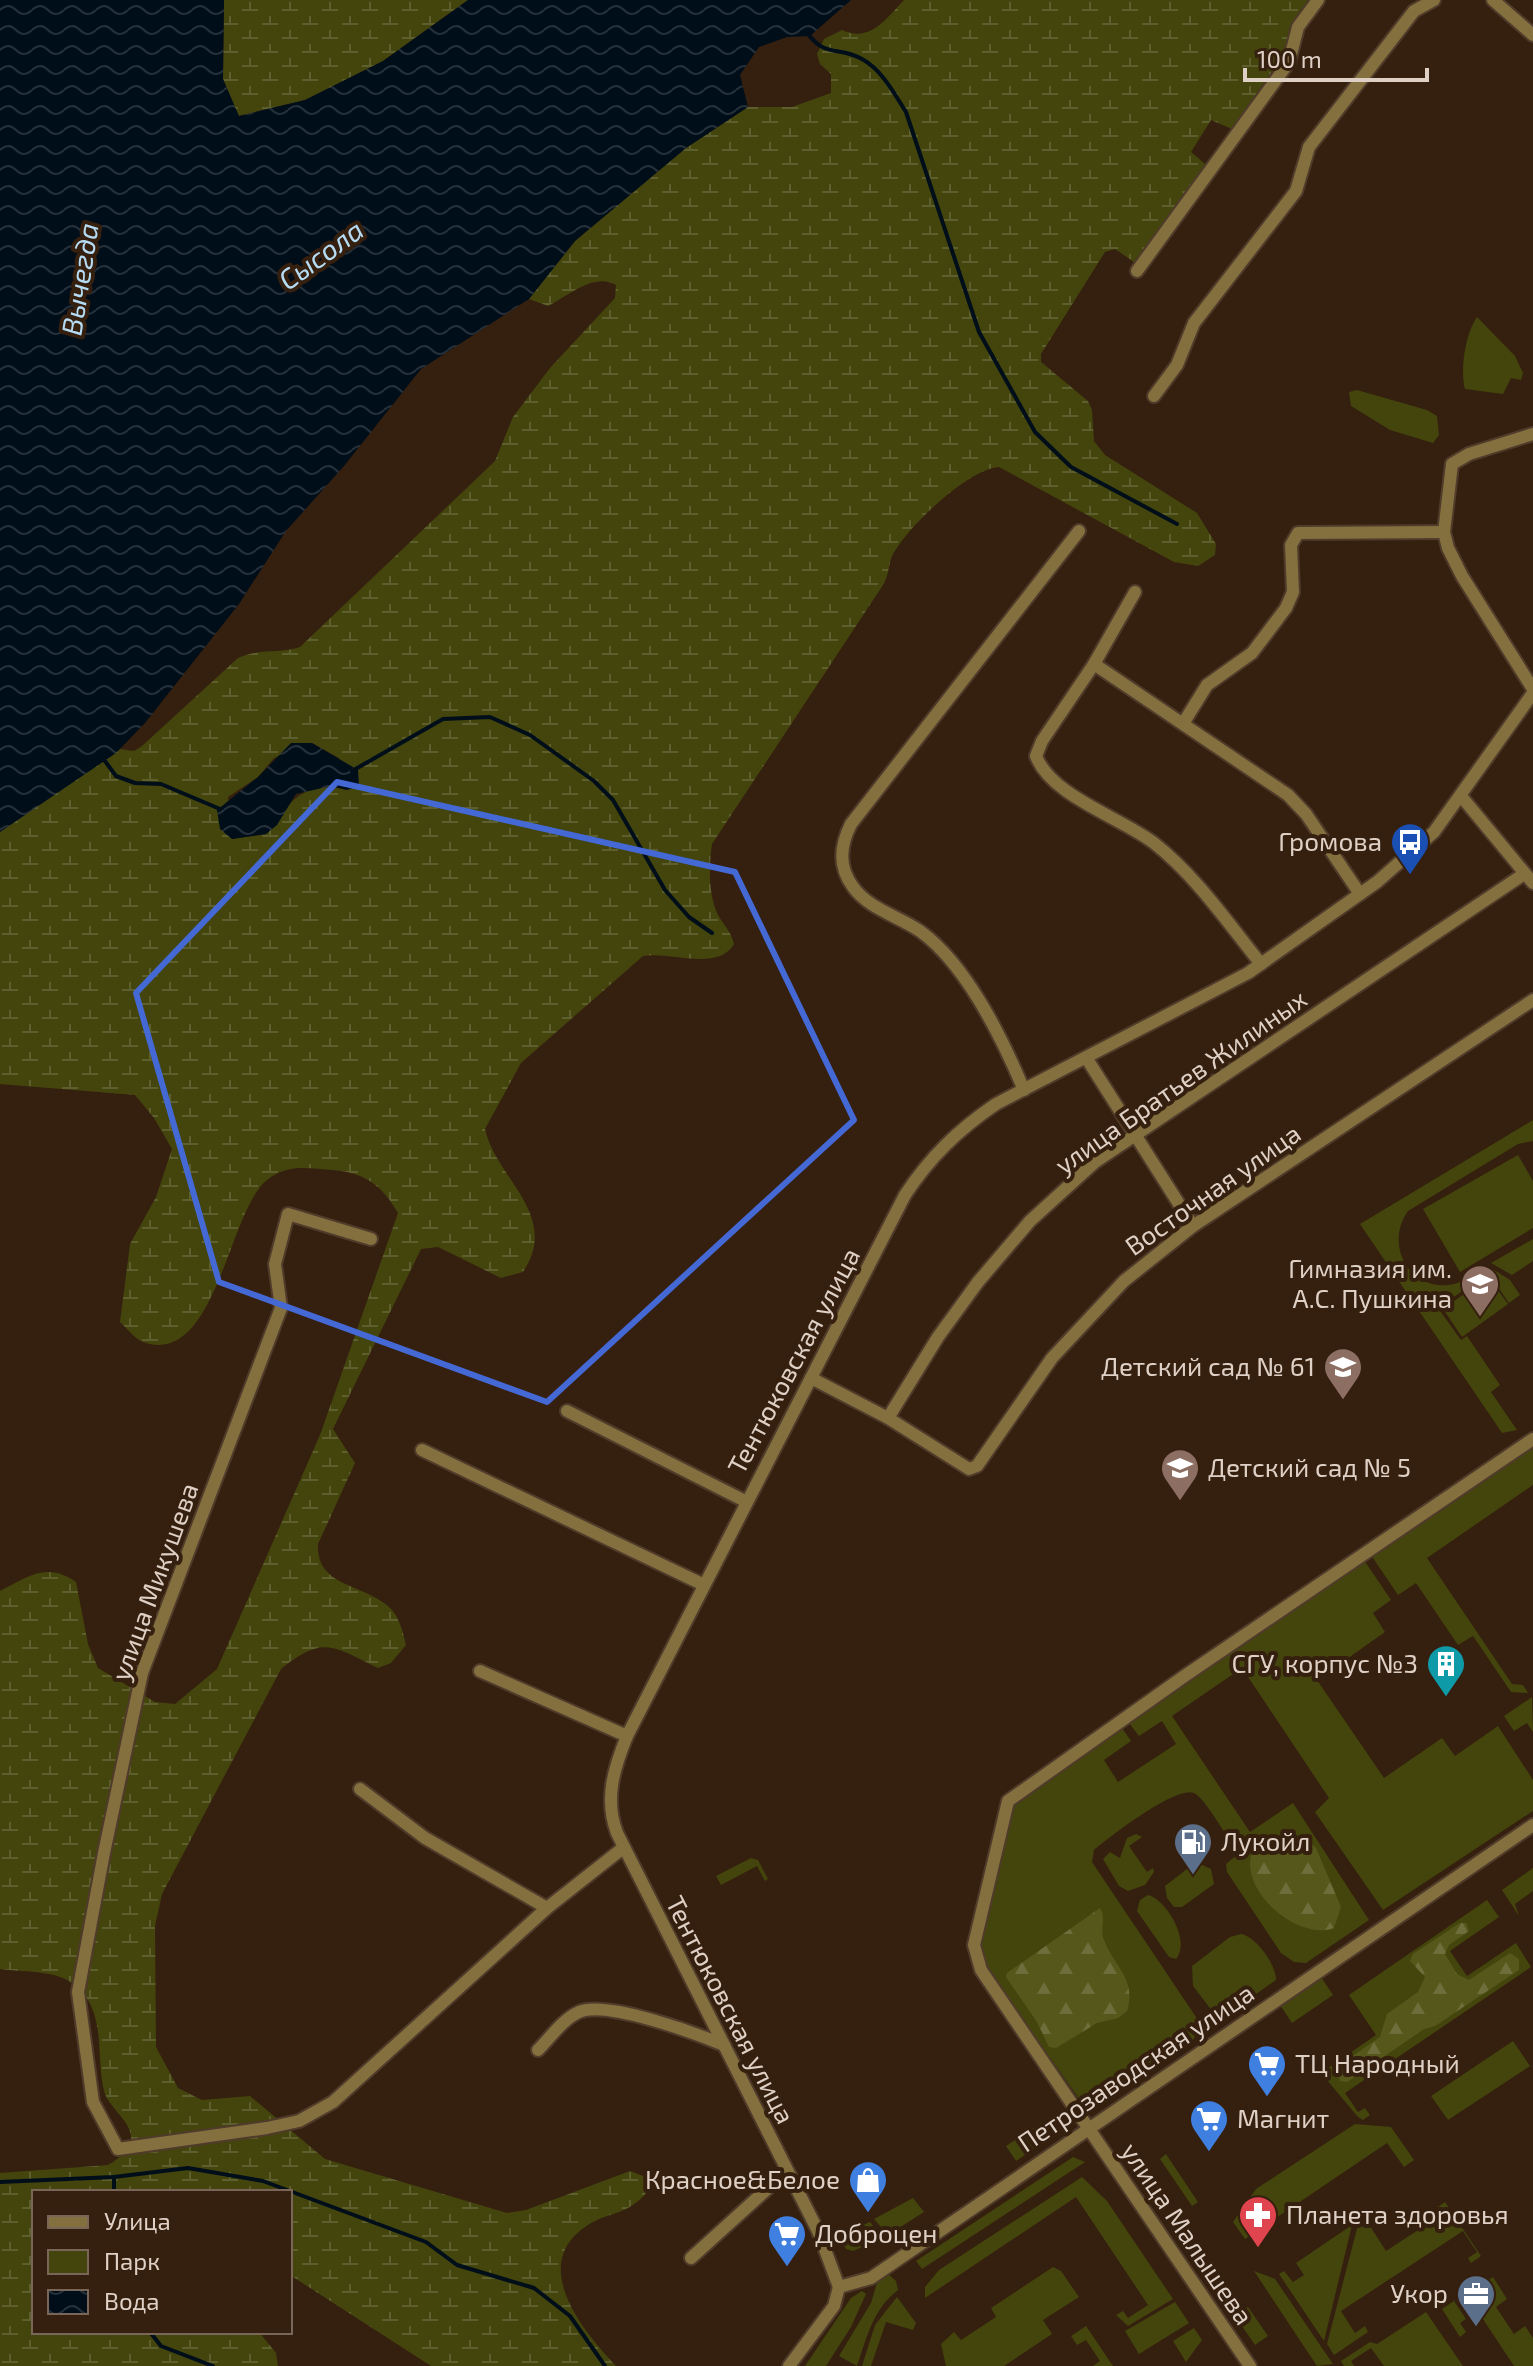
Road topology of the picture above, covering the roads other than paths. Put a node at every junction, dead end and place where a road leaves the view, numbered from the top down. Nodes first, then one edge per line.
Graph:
1 (1318, 0) edge
2 (1434, 0) edge
3 (1493, 0) edge
4 (1533, 35) edge
5 (1137, 271) dead end
6 (1154, 396) dead end
7 (1533, 434) edge
8 (1079, 531) dead end
9 (1444, 532) junction
10 (1135, 592) dead end
11 (1094, 664) junction
12 (1533, 691) edge
13 (1184, 722) junction
14 (1461, 796) junction
15 (1528, 878) edge
16 (1360, 894) junction
17 (1261, 964) junction
18 (1533, 1000) edge
19 (1087, 1059) junction
20 (1024, 1090) junction
21 (1134, 1135) junction
22 (1193, 1226) junction
23 (371, 1239) dead end
24 (811, 1378) junction
25 (567, 1411) dead end
26 (888, 1418) junction
27 (1533, 1439) edge
28 (422, 1450) dead end
29 (745, 1501) junction
30 (702, 1584) junction
31 (480, 1671) dead end
32 (627, 1736) junction
33 (360, 1789) dead end
34 (1533, 1825) edge
35 (623, 1848) junction
36 (547, 1908) junction
37 (724, 2045) junction
38 (538, 2050) dead end
39 (1088, 2127) junction
40 (787, 2171) junction
41 (691, 2258) dead end
42 (839, 2287) junction
43 (789, 2366) edge
44 (1250, 2366) edge

1 - 5 street
2 - 6 street
3 - 4 street
7 - 9 street
8 - 20 street
9 - 12 street
9 - 13 street
10 - 11 street
11 - 13 street
11 - 17 street
12 - 14 street, Тентюковская улица
13 - 16 street
14 - 15 street
14 - 16 street, Тентюковская улица
15 - 21 street, улица Братьев Жилиных
16 - 17 street, Тентюковская улица
17 - 19 street, Тентюковская улица
18 - 22 street, Восточная улица
19 - 20 street, Тентюковская улица
19 - 21 street
20 - 24 street, Тентюковская улица
21 - 22 street
21 - 26 street, улица Братьев Жилиных
22 - 26 street, Восточная улица
23 - 36 street, улица Микушева
24 - 26 street
24 - 29 street, Тентюковская улица
25 - 29 street
27 - 39 street, улица Малышева
28 - 30 street
29 - 30 street, Тентюковская улица
30 - 32 street, Тентюковская улица
31 - 32 street
32 - 35 street, Тентюковская улица
33 - 36 street
34 - 39 street, Петрозаводская улица
35 - 36 street
35 - 37 street, Тентюковская улица
37 - 38 street
37 - 40 street, Тентюковская улица
39 - 42 street, Петрозаводская улица
39 - 44 street, улица Малышева
40 - 41 street
40 - 42 street, Тентюковская улица
42 - 43 street

